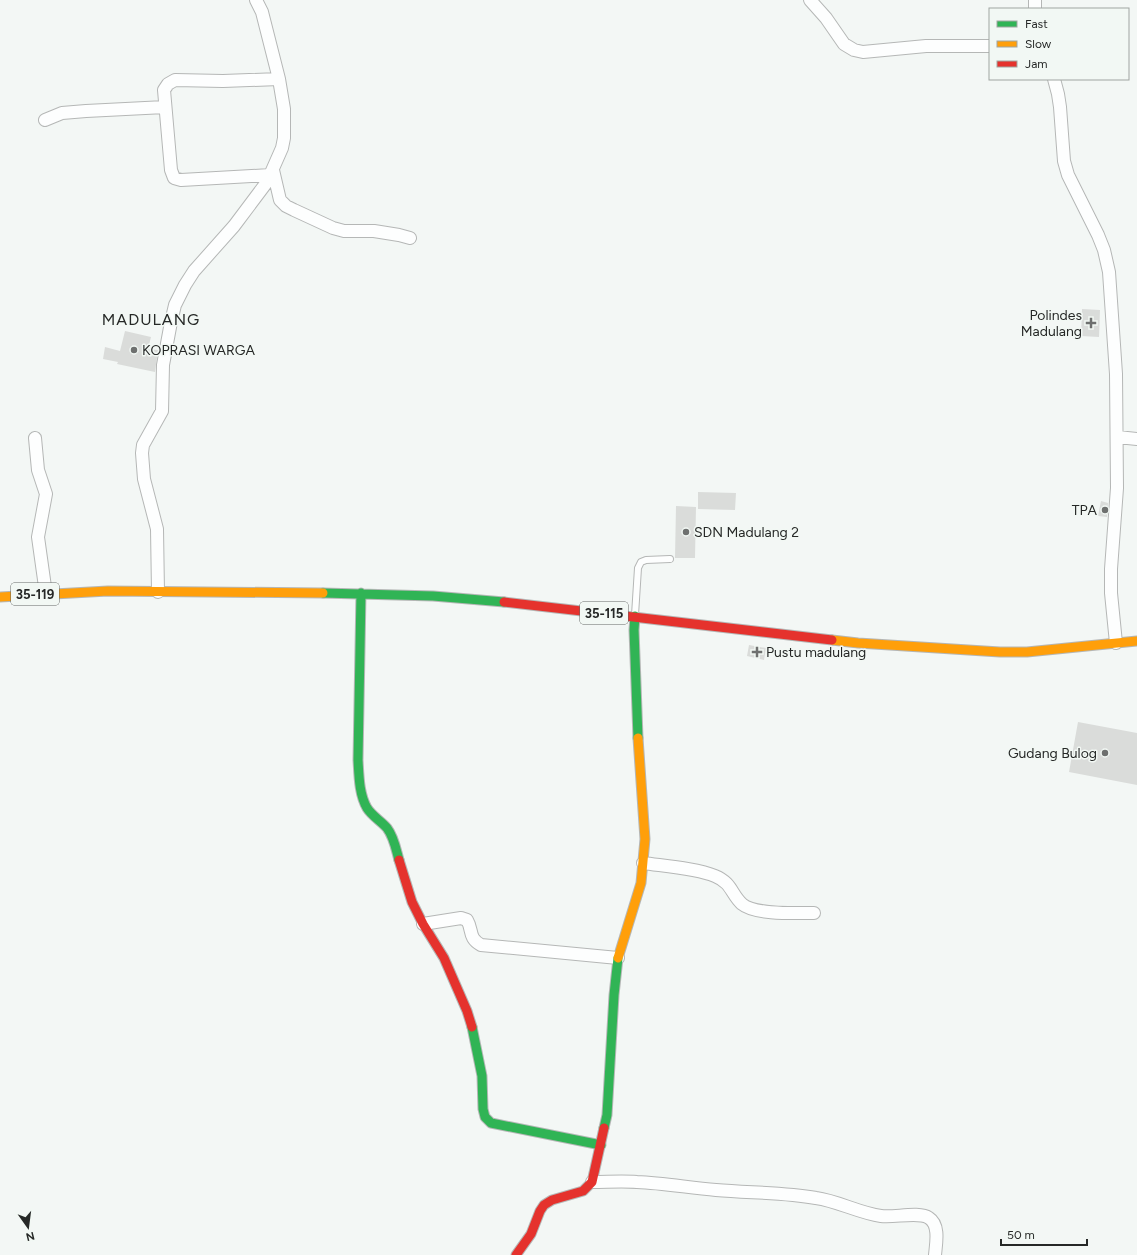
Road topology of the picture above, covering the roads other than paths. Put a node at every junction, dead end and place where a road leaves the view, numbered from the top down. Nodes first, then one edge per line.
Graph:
1 (256, 0) edge
2 (810, 0) edge
3 (989, 46) edge
4 (278, 79) junction
5 (1054, 80) edge
6 (165, 107) junction
7 (45, 120) dead end
8 (271, 172) junction
9 (410, 238) dead end
10 (1118, 437) junction
11 (35, 438) dead end
12 (1137, 438) edge
13 (670, 559) dead end
14 (158, 592) junction
15 (361, 593) junction
16 (46, 594) junction
17 (69, 594) joint
18 (0, 597) edge
19 (635, 616) junction
20 (1137, 641) edge
21 (1116, 643) junction
22 (643, 863) junction
23 (814, 913) dead end
24 (423, 924) junction
25 (618, 958) junction
26 (601, 1145) junction
27 (592, 1182) junction
28 (516, 1255) edge
29 (935, 1255) edge

1 - 4 street
2 - 3 street
4 - 6 street
4 - 8 street
5 - 10 street
6 - 7 street
6 - 8 street
8 - 9 street
8 - 14 street
10 - 12 street
10 - 21 street
11 - 16 street
13 - 19 lane
14 - 15 street, 35-115
14 - 17 street, 35-115
15 - 19 street, 35-115
15 - 24 street
16 - 17 street, 35-119
16 - 18 street, 35-119
19 - 21 street, 35-115
19 - 22 street
20 - 21 street, 35-115
22 - 23 street
22 - 25 street
24 - 25 street
24 - 26 street
25 - 26 street
26 - 27 street
27 - 28 street
27 - 29 street

